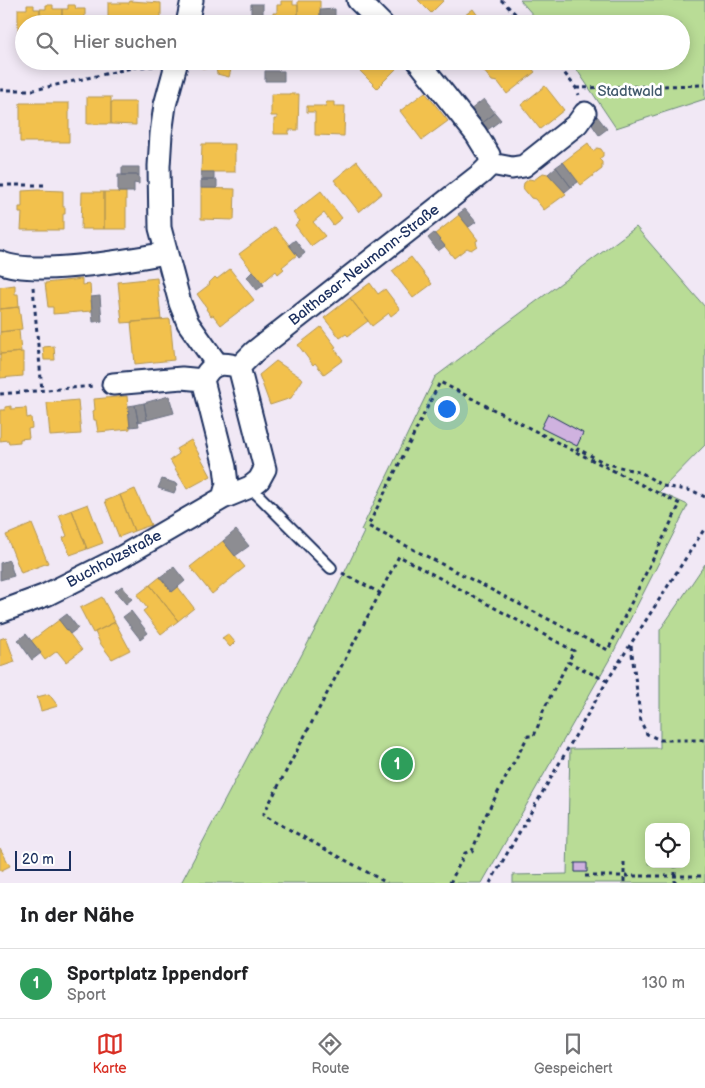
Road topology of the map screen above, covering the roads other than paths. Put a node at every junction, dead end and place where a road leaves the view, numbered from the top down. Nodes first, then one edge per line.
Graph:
1 (192, 0) edge
2 (358, 0) edge
3 (189, 15) edge
4 (373, 15) edge
5 (174, 70) edge
6 (425, 70) edge
7 (585, 113) road end
8 (491, 164) junction
9 (166, 253) junction
10 (0, 262) edge
11 (217, 364) junction
12 (239, 367) junction
13 (203, 380) junction
14 (113, 384) road end
15 (250, 487) junction
16 (223, 498) junction
17 (331, 568) road end
18 (0, 612) edge

1 - 3 street
2 - 4 street
5 - 9 street
6 - 8 street
7 - 8 street
8 - 12 street, Balthasar-Neumann-Straße
9 - 10 street
9 - 11 street
11 - 12 street
11 - 13 street
12 - 15 street
13 - 14 street
13 - 16 street
15 - 16 street, Buchholzstraße
15 - 17 lane
16 - 18 street, Buchholzstraße

